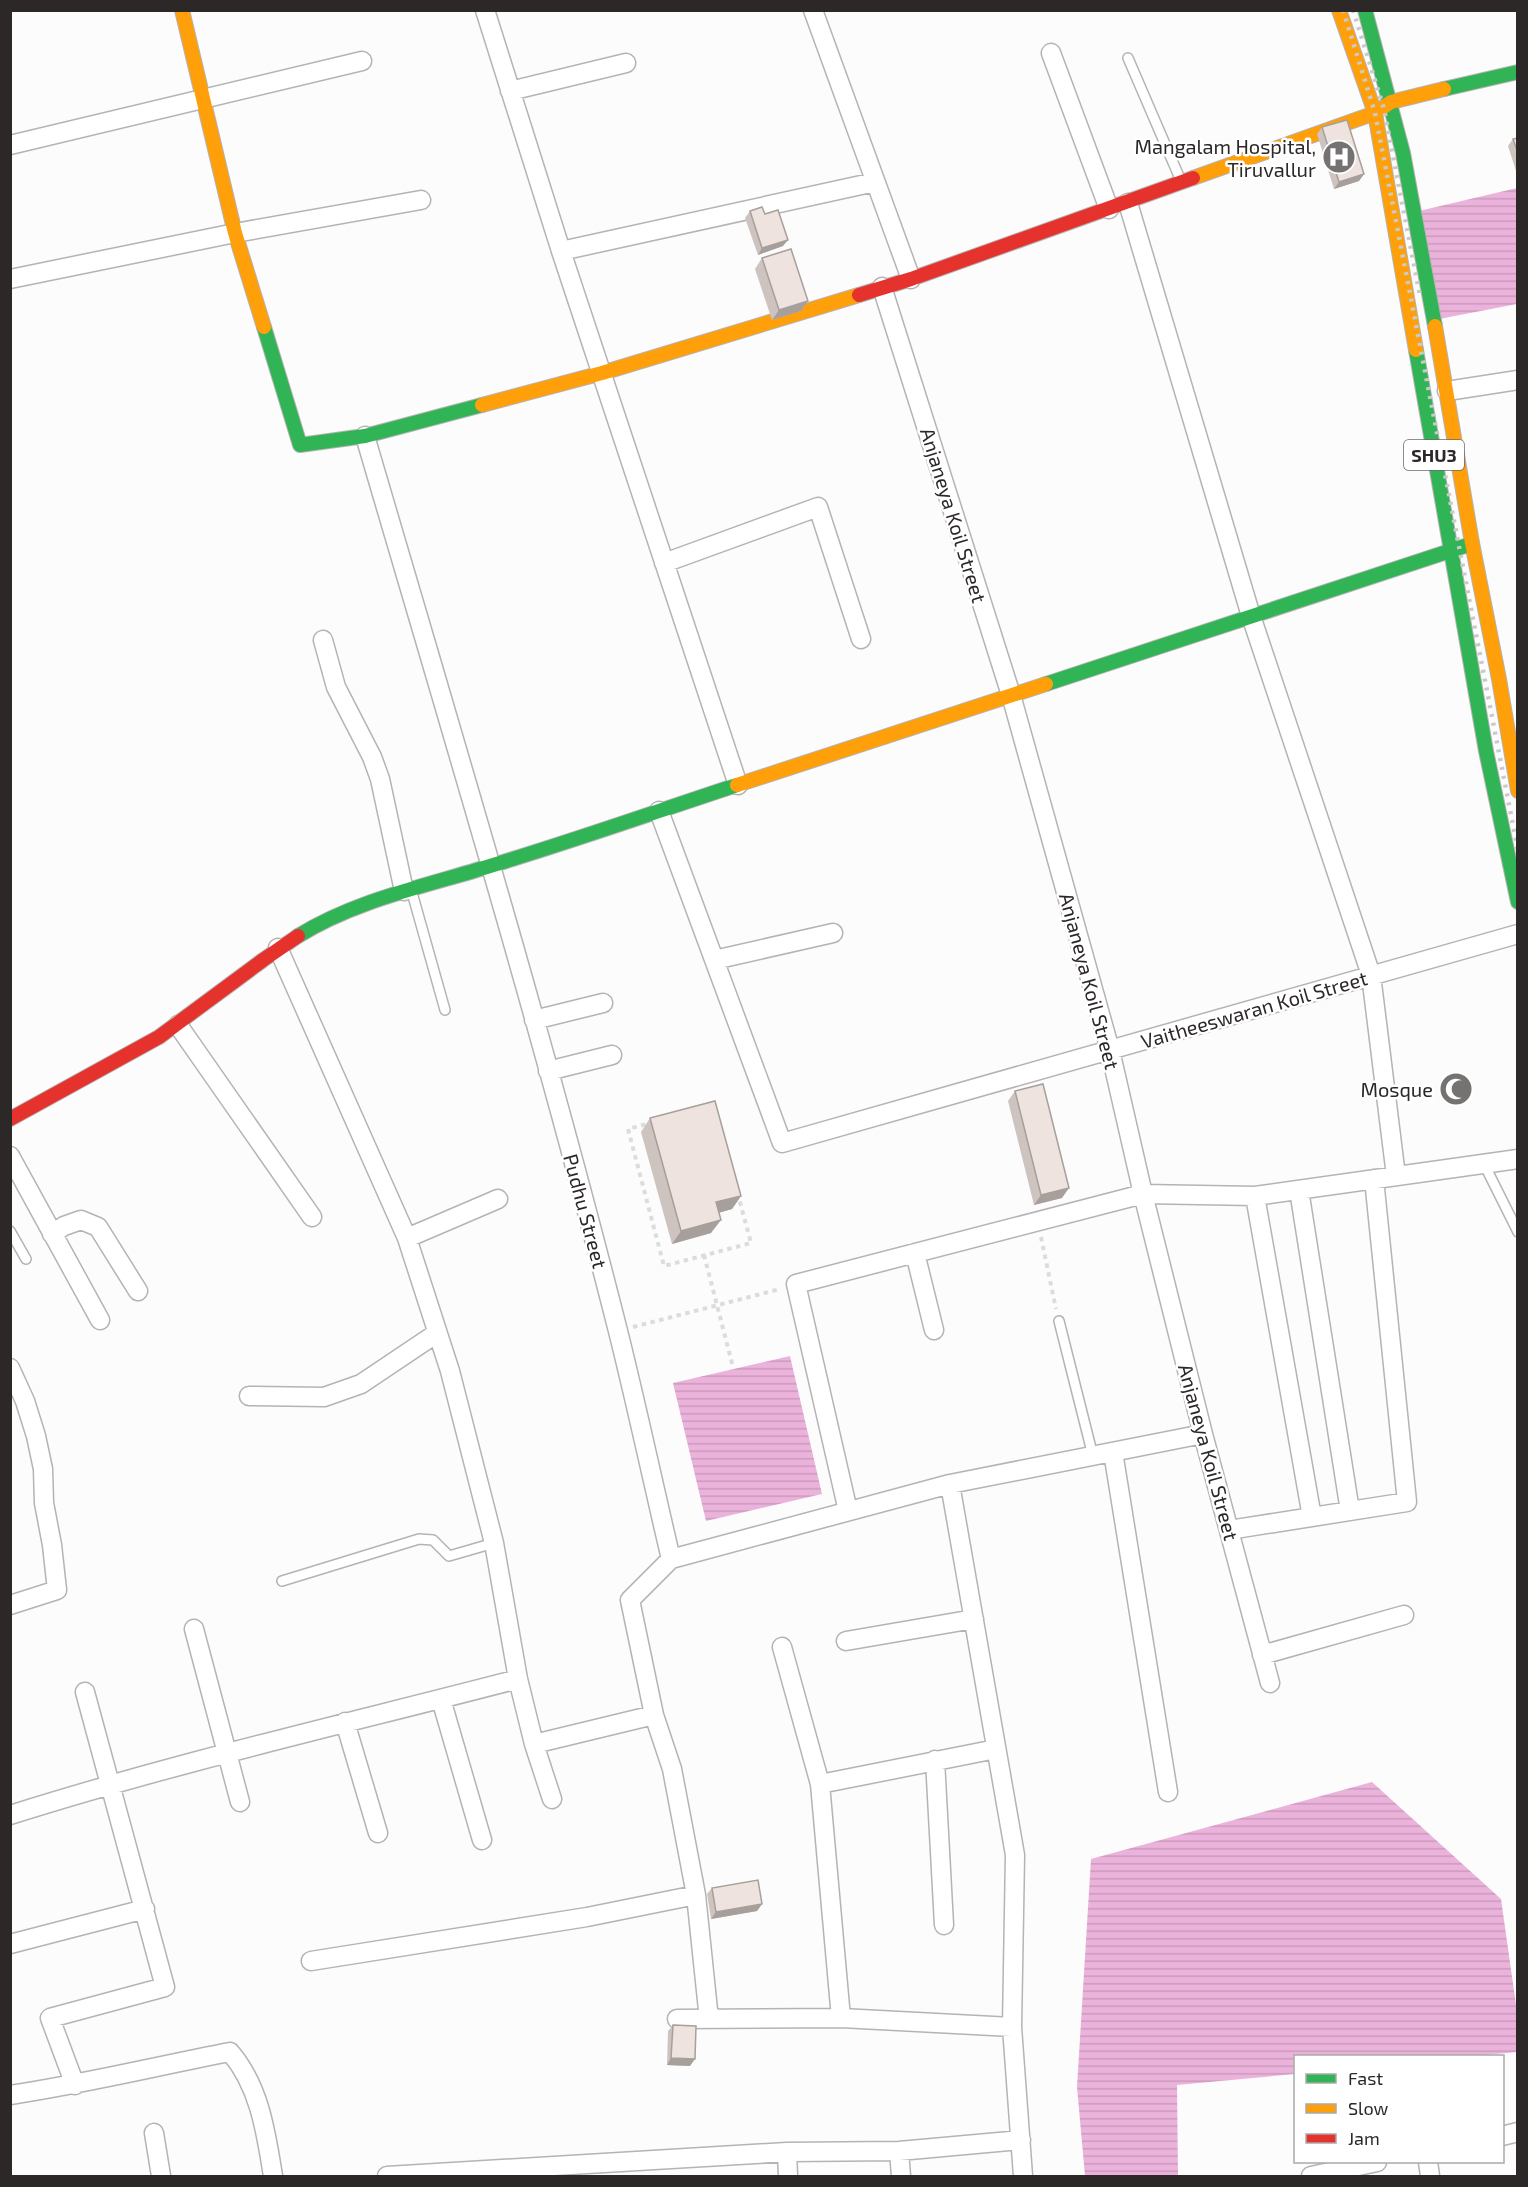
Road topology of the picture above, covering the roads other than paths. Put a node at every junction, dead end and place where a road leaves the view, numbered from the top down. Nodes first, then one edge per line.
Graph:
1 (182, 10) edge
2 (485, 10) edge
3 (813, 10) edge
4 (1339, 10) edge
5 (1365, 10) edge
6 (1051, 53) dead end
7 (1128, 58) dead end
8 (362, 61) dead end
9 (626, 63) dead end
10 (1518, 72) edge
11 (510, 91) junction
12 (202, 99) junction
13 (1392, 102) junction
14 (1375, 112) junction
15 (10, 145) edge
16 (875, 182) junction
17 (1182, 183) junction
18 (421, 200) dead end
19 (1128, 203) junction
20 (1109, 209) junction
21 (235, 233) junction
22 (561, 251) junction
23 (10, 279) edge
24 (911, 279) junction
25 (882, 287) junction
26 (602, 374) junction
27 (1518, 380) edge
28 (1447, 391) junction
29 (365, 436) junction
30 (1472, 543) junction
31 (1450, 551) junction
32 (664, 563) junction
33 (1251, 616) junction
34 (861, 639) dead end
35 (323, 640) dead end
36 (1508, 678) edge
37 (1011, 695) junction
38 (738, 785) junction
39 (1518, 791) edge
40 (659, 811) junction
41 (491, 866) junction
42 (407, 890) junction
43 (1518, 902) edge
44 (833, 933) dead end
45 (1518, 934) edge
46 (278, 948) junction
47 (714, 960) junction
48 (1371, 975) junction
49 (603, 1003) dead end
50 (445, 1010) dead end
51 (534, 1020) junction
52 (178, 1025) junction
53 (1110, 1050) junction
54 (612, 1055) dead end
55 (548, 1071) junction
56 (10, 1119) edge
57 (10, 1156) edge
58 (1518, 1159) edge
59 (1484, 1164) junction
60 (1396, 1176) junction
61 (1374, 1179) junction
62 (1299, 1190) junction
63 (1143, 1194) junction
64 (1255, 1196) junction
65 (498, 1199) dead end
66 (312, 1217) dead end
67 (10, 1231) edge
68 (1518, 1232) edge
69 (52, 1234) junction
70 (407, 1238) junction
71 (915, 1253) junction
72 (26, 1260) dead end
73 (138, 1291) dead end
74 (100, 1320) dead end
75 (1059, 1321) road end
76 (934, 1330) dead end
77 (437, 1333) junction
78 (10, 1368) edge
79 (249, 1396) dead end
80 (1203, 1434) junction
81 (1113, 1452) junction
82 (1093, 1456) junction
83 (950, 1484) junction
84 (848, 1511) junction
85 (1350, 1511) junction
86 (1312, 1517) junction
87 (1229, 1530) junction
88 (494, 1543) junction
89 (671, 1559) junction
90 (282, 1581) dead end
91 (10, 1605) edge
92 (1404, 1615) dead end
93 (974, 1619) junction
94 (194, 1629) dead end
95 (846, 1641) dead end
96 (782, 1647) dead end
97 (1262, 1655) junction
98 (518, 1679) junction
99 (1270, 1683) dead end
100 (85, 1692) dead end
101 (441, 1699) junction
102 (654, 1715) junction
103 (345, 1722) junction
104 (534, 1744) junction
105 (996, 1749) junction
106 (227, 1753) junction
107 (935, 1760) junction
108 (820, 1784) junction
109 (109, 1785) junction
110 (1168, 1792) dead end
111 (552, 1799) dead end
112 (240, 1802) dead end
113 (10, 1815) edge
114 (378, 1833) dead end
115 (482, 1840) dead end
116 (696, 1895) junction
117 (145, 1909) junction
118 (944, 1925) dead end
119 (10, 1944) edge
120 (311, 1961) dead end
121 (711, 2018) junction
122 (841, 2018) junction
123 (676, 2019) dead end
124 (1012, 2027) junction
125 (75, 2085) junction
126 (10, 2095) edge
127 (154, 2133) dead end
128 (1021, 2140) junction
129 (899, 2151) junction
130 (787, 2152) junction
131 (1372, 2163) edge
132 (652, 2169) edge
133 (538, 2172) edge
134 (161, 2176) edge
135 (273, 2176) edge
136 (398, 2176) edge
137 (788, 2176) edge
138 (901, 2176) edge
139 (1023, 2176) edge
140 (1311, 2176) edge

1 - 12 street
2 - 11 street
3 - 16 street
4 - 14 street, SHU3
5 - 13 street, SHU3
6 - 20 street
7 - 17 lane
8 - 12 street
9 - 11 street
10 - 13 street
11 - 22 street
12 - 15 street
12 - 21 street
13 - 14 street
13 - 28 street, SHU3
14 - 17 street
14 - 31 street, SHU3
16 - 22 street
16 - 24 street
17 - 19 street
18 - 21 street
19 - 20 street
19 - 33 street
20 - 24 street
21 - 23 street
21 - 29 street
22 - 26 street
24 - 25 street
25 - 26 street
25 - 37 street, Anjaneya Koil Street
26 - 29 street
26 - 32 street
27 - 28 street
28 - 30 street, SHU3
29 - 41 street, Pudhu Street
30 - 31 street
30 - 36 street, SHU3
31 - 33 street
31 - 43 street, SHU3
32 - 34 street
32 - 38 street
33 - 37 street
33 - 48 street
35 - 42 street
36 - 39 street, SHU3
37 - 38 street
37 - 53 street, Anjaneya Koil Street
38 - 40 street
40 - 41 street
40 - 47 street
41 - 42 street
41 - 51 street, Pudhu Street
42 - 46 street
42 - 50 lane
44 - 47 street
45 - 48 street, Vaitheeswaran Koil Street
46 - 52 street
46 - 70 street
47 - 53 street, Vaitheeswaran Koil Street
48 - 53 street, Vaitheeswaran Koil Street
48 - 60 street
49 - 51 street
51 - 55 street, Pudhu Street
52 - 56 street
52 - 66 street
53 - 63 street, Anjaneya Koil Street
54 - 55 street
55 - 89 street, Pudhu Street
57 - 69 street
58 - 59 street
59 - 60 street
59 - 68 lane
60 - 61 street
61 - 62 street
61 - 85 street
62 - 64 street
62 - 85 street
63 - 64 street
63 - 71 street
63 - 80 street, Anjaneya Koil Street
64 - 86 street
65 - 70 street
67 - 72 lane
69 - 73 street
69 - 74 street
70 - 77 street
71 - 76 street
71 - 84 street
75 - 82 lane
77 - 79 street
77 - 88 street
78 - 91 street
80 - 81 street
80 - 87 street, Anjaneya Koil Street
81 - 82 street
81 - 110 street
82 - 83 street
83 - 84 street
83 - 93 street
84 - 89 street
85 - 86 street
86 - 87 street
87 - 97 street, Anjaneya Koil Street
88 - 90 lane
88 - 98 street
89 - 102 street
92 - 97 street
93 - 95 street
93 - 105 street
94 - 106 street
96 - 108 street
97 - 99 street, Anjaneya Koil Street
98 - 101 street
98 - 104 street
100 - 109 street
101 - 103 street
101 - 115 street
102 - 104 street
102 - 116 street
103 - 106 street
103 - 114 street
104 - 111 street
105 - 107 street
105 - 124 street
106 - 109 street
106 - 112 street
107 - 108 street
107 - 118 street
108 - 122 street
109 - 113 street
109 - 117 street
116 - 120 street
116 - 121 street
117 - 119 street
117 - 125 street
121 - 122 street
121 - 123 street
122 - 124 street
124 - 128 street
125 - 126 street
125 - 135 street
127 - 134 street
128 - 129 street
128 - 139 street
129 - 130 street
129 - 138 street
130 - 132 street
130 - 137 street
131 - 140 street
132 - 133 street
133 - 136 street

